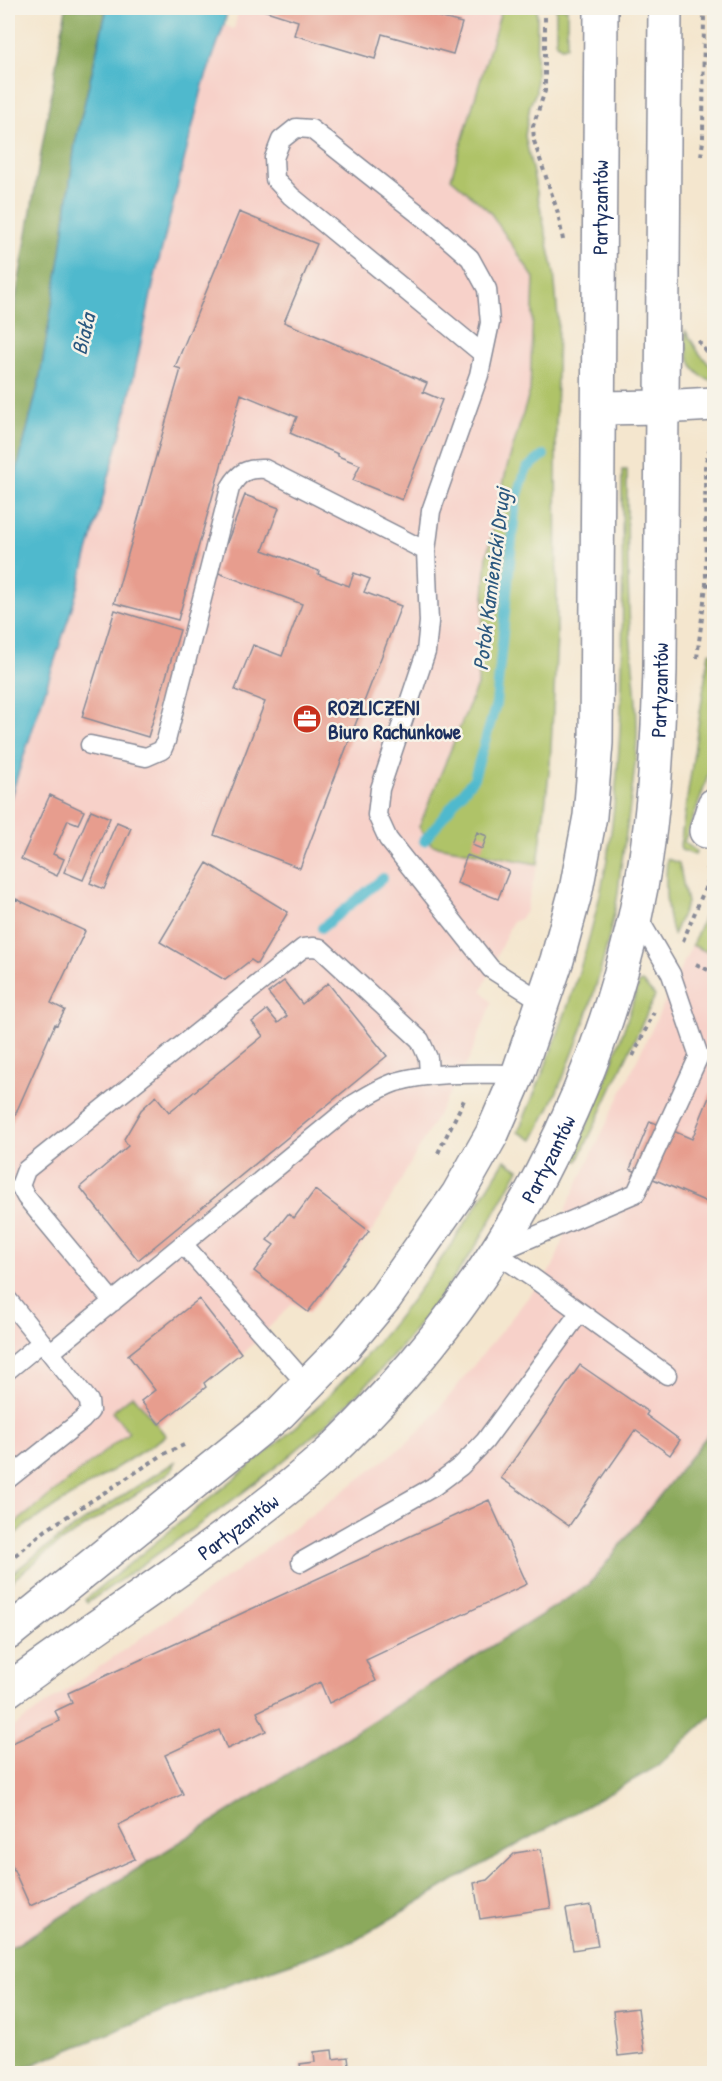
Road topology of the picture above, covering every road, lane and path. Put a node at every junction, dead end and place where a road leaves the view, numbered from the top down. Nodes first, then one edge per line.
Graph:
1 (545, 8) edge
2 (601, 8) edge
3 (665, 8) edge
4 (563, 245) dead end
5 (483, 354) junction
6 (714, 404) edge
7 (599, 408) junction
8 (662, 408) junction
9 (426, 551) junction
10 (714, 584) edge
11 (706, 585) dead end
12 (90, 745) dead end
13 (636, 914) junction
14 (543, 1002) junction
15 (476, 1074) junction
16 (518, 1074) junction
17 (429, 1075) junction
18 (437, 1155) dead end
19 (14, 1187) edge
20 (183, 1244) junction
21 (496, 1253) junction
22 (8, 1300) edge
23 (113, 1302) junction
24 (580, 1312) junction
25 (46, 1347) junction
26 (8, 1370) edge
27 (667, 1375) dead end
28 (308, 1386) junction
29 (193, 1441) dead end
30 (8, 1479) edge
31 (8, 1561) edge
32 (301, 1562) dead end
33 (8, 1633) edge
34 (8, 1690) edge

1 - 4 path
2 - 7 main road, Partyzantów
3 - 8 main road, Partyzantów
5 - 5 lane
5 - 9 lane
6 - 8 main road
7 - 8 main road
7 - 14 main road, Partyzantów
8 - 13 main road, Partyzantów
9 - 12 lane
9 - 14 lane
10 - 11 path
13 - 21 main road, Partyzantów
13 - 21 lane
14 - 16 main road, Partyzantów
15 - 16 lane
15 - 17 lane
15 - 18 path
16 - 28 main road, Partyzantów
17 - 19 lane
17 - 20 lane
19 - 23 lane
20 - 23 lane
20 - 28 lane
21 - 24 lane
21 - 34 main road, Partyzantów
22 - 25 lane
23 - 25 lane
24 - 27 lane
24 - 32 lane
25 - 26 lane
25 - 30 lane
28 - 33 main road, Partyzantów
29 - 31 path

